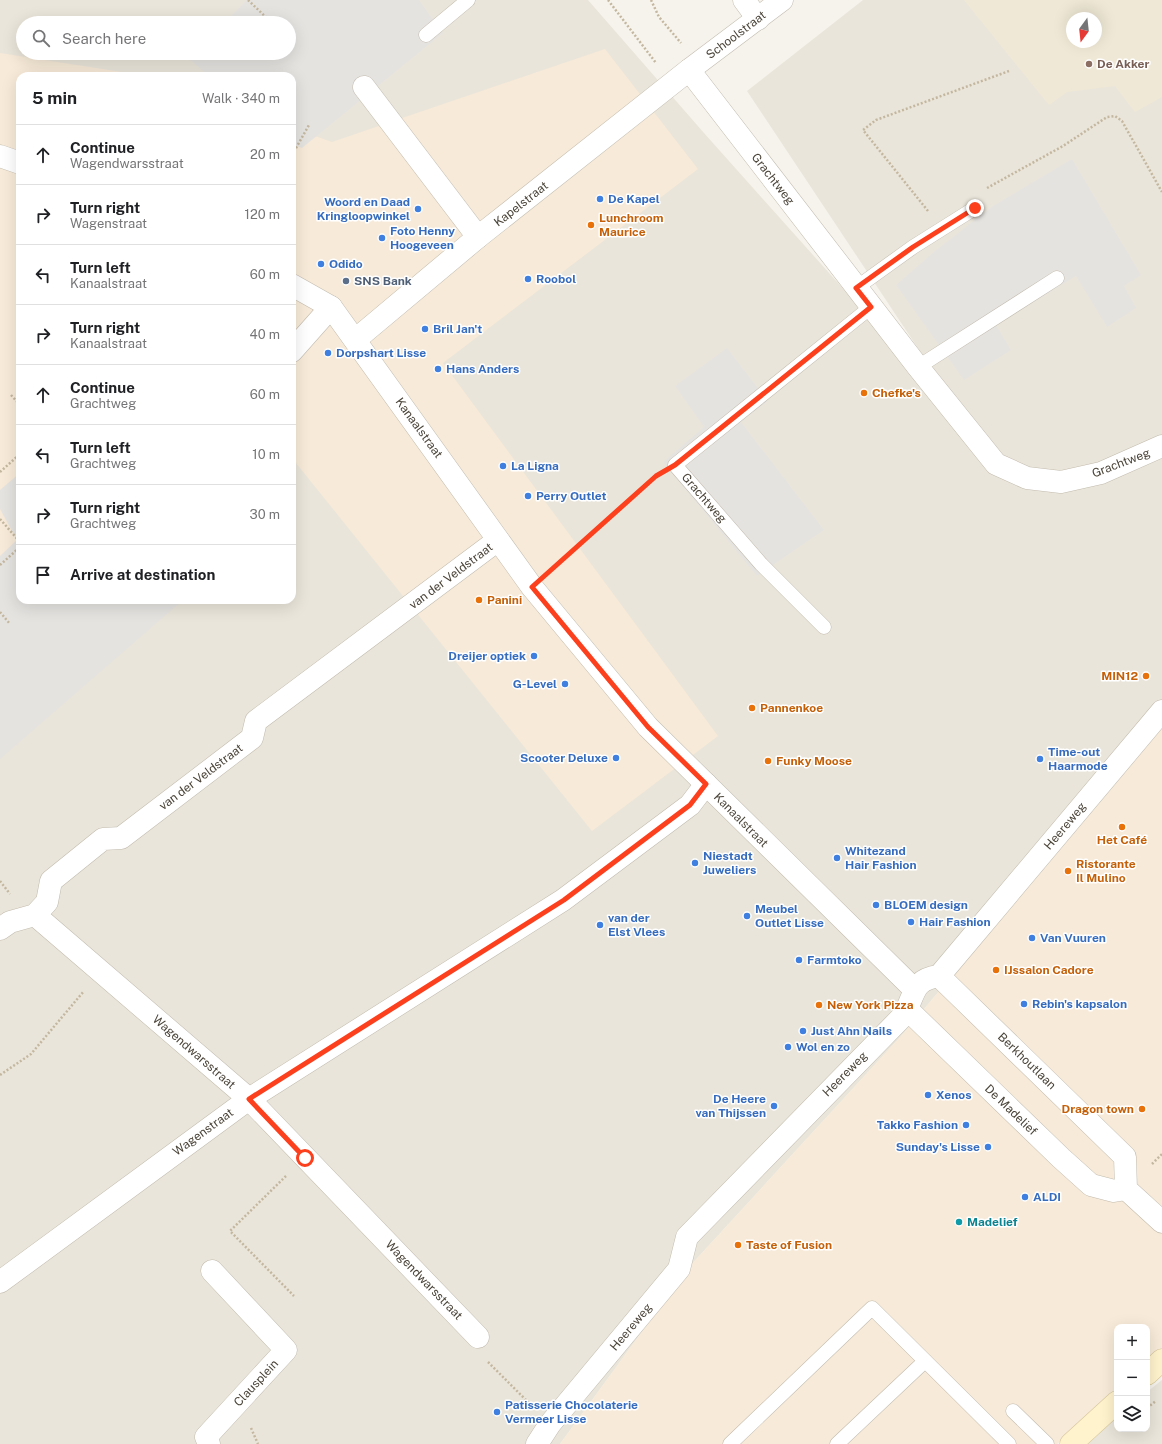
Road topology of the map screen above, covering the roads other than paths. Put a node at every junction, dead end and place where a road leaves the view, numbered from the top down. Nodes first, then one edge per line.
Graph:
1 (468, 0) edge
2 (744, 0) edge
3 (782, 0) edge
4 (758, 19) junction
5 (426, 35) dead end
6 (687, 72) junction
7 (364, 87) dead end
8 (0, 156) edge
9 (16, 162) edge
10 (975, 208) road end
11 (478, 237) junction
12 (1057, 278) dead end
13 (296, 287) edge
14 (856, 288) junction
15 (331, 307) junction
16 (871, 307) junction
17 (355, 340) junction
18 (296, 346) edge
19 (918, 367) junction
20 (1162, 446) edge
21 (498, 540) junction
22 (824, 627) dead end
23 (1162, 711) edge
24 (706, 784) junction
25 (35, 915) junction
26 (0, 930) edge
27 (939, 976) junction
28 (911, 999) junction
29 (249, 1099) junction
30 (1126, 1189) junction
31 (1162, 1222) edge
32 (212, 1271) dead end
33 (0, 1282) edge
34 (478, 1337) road end
35 (1162, 1360) edge
36 (925, 1361) junction
37 (1150, 1371) edge
38 (1114, 1405) edge
39 (1013, 1411) dead end
40 (209, 1444) edge
41 (536, 1444) edge
42 (730, 1444) edge
43 (837, 1444) edge
44 (1009, 1444) edge
45 (1047, 1444) edge
46 (1071, 1444) edge

1 - 5 lane
2 - 4 street
3 - 4 street, Schoolstraat
4 - 6 street, Schoolstraat
6 - 11 street, Kapelstraat
6 - 14 street, Grachtweg
7 - 11 street
8 - 9 street
10 - 14 lane
11 - 17 street, Kapelstraat
12 - 19 lane
13 - 15 street, Kanaalstraat
14 - 16 street, Grachtweg
15 - 17 street, Kanaalstraat
15 - 18 street
16 - 19 street, Grachtweg
16 - 22 lane, Grachtweg
17 - 21 street, Kanaalstraat
19 - 20 street, Grachtweg
21 - 24 street, Kanaalstraat
21 - 25 street, van der Veldstraat
23 - 27 street, Heereweg
24 - 28 street, Kanaalstraat
24 - 29 street, Wagenstraat
25 - 26 street
25 - 29 street, Wagendwarsstraat
27 - 28 street, Heereweg
27 - 30 street, Berkhoutlaan
28 - 30 street, De Madelief
28 - 41 street, Heereweg
29 - 33 street, Wagenstraat
29 - 34 street, Wagendwarsstraat
30 - 31 street
32 - 40 street, Clausplein
35 - 37 street
36 - 42 lane
36 - 43 lane
36 - 44 lane
38 - 46 street
39 - 45 lane

